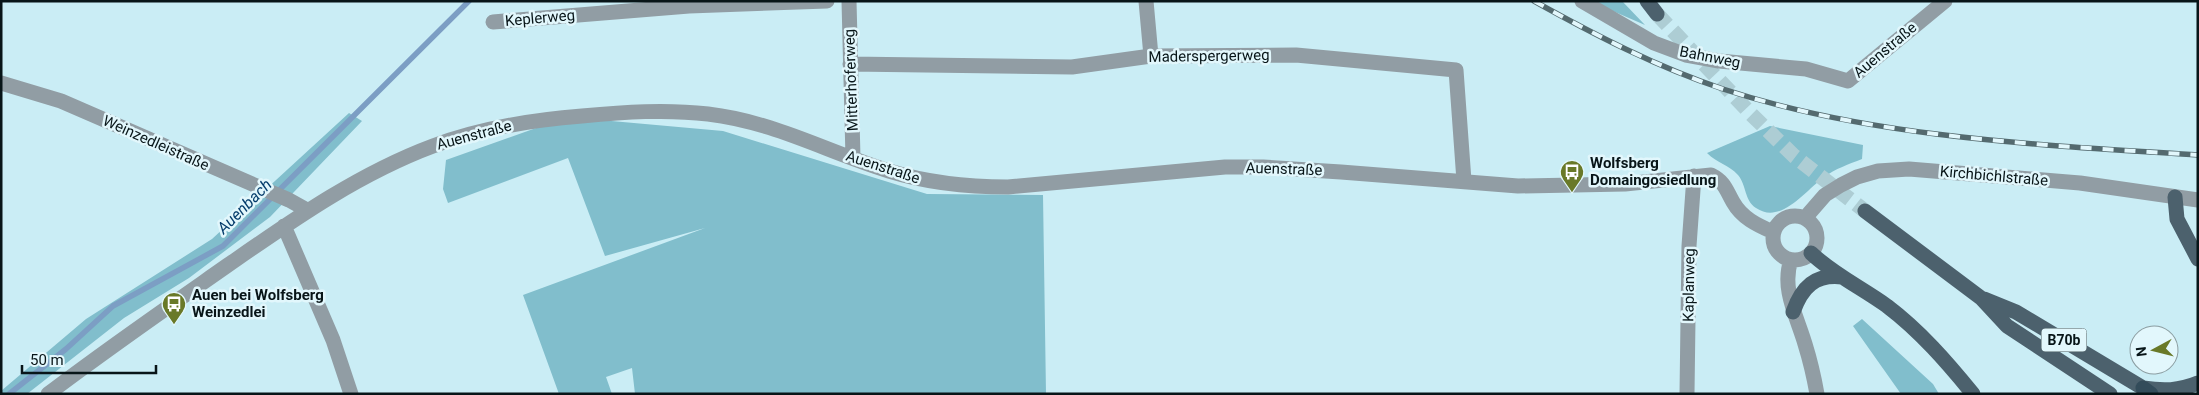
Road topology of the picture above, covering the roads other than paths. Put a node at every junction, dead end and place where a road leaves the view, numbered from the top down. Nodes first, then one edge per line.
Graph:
1 (827, 1) edge
2 (849, 1) edge
3 (1146, 1) edge
4 (1582, 1) edge
5 (1647, 1) edge
6 (1945, 1) edge
7 (1657, 14) tunnel mouth
8 (493, 22) dead end
9 (1151, 56) junction
10 (850, 64) junction
11 (1848, 81) joint
12 (1, 83) edge
13 (853, 158) junction
14 (1694, 176) junction
15 (1464, 182) junction
16 (2176, 198) junction
17 (2198, 200) edge
18 (307, 210) junction
19 (1865, 211) tunnel mouth
20 (1805, 218) junction
21 (284, 226) junction
22 (1773, 232) junction
23 (1812, 253) junction
24 (2198, 257) edge
25 (1791, 260) junction
26 (1844, 278) junction
27 (1982, 298) junction
28 (1793, 312) junction
29 (2198, 383) edge
30 (2147, 391) edge
31 (48, 394) edge
32 (351, 394) edge
33 (1687, 394) edge
34 (1817, 394) edge
35 (1973, 394) edge
36 (2110, 394) edge

1 - 8 street, Keplerweg
2 - 10 street, Mitterhoferweg
3 - 9 street
4 - 11 street, Bahnweg
5 - 7 main road
6 - 11 street, Auenstraße
9 - 10 street, Maderspergerweg
9 - 15 street, Maderspergerweg
10 - 13 street, Mitterhoferweg
12 - 18 street, Weinzedleistraße
13 - 15 street, Auenstraße
13 - 18 street, Auenstraße
14 - 15 street, Auenstraße
14 - 22 street, Auenstraße
14 - 33 street, Kaplanweg
16 - 17 street, Kirchbichlstraße
16 - 20 street, Kirchbichlstraße
16 - 24 main road
18 - 21 street, Auenstraße
19 - 27 main road, B70b
20 - 22 street
20 - 23 street
21 - 31 street, Auenstraße
21 - 32 street
22 - 25 street
23 - 25 street
23 - 26 main road
25 - 28 street
26 - 28 main road
26 - 35 main road
27 - 30 main road, B70b
27 - 36 main road, B70b
28 - 34 street
29 - 30 main road

